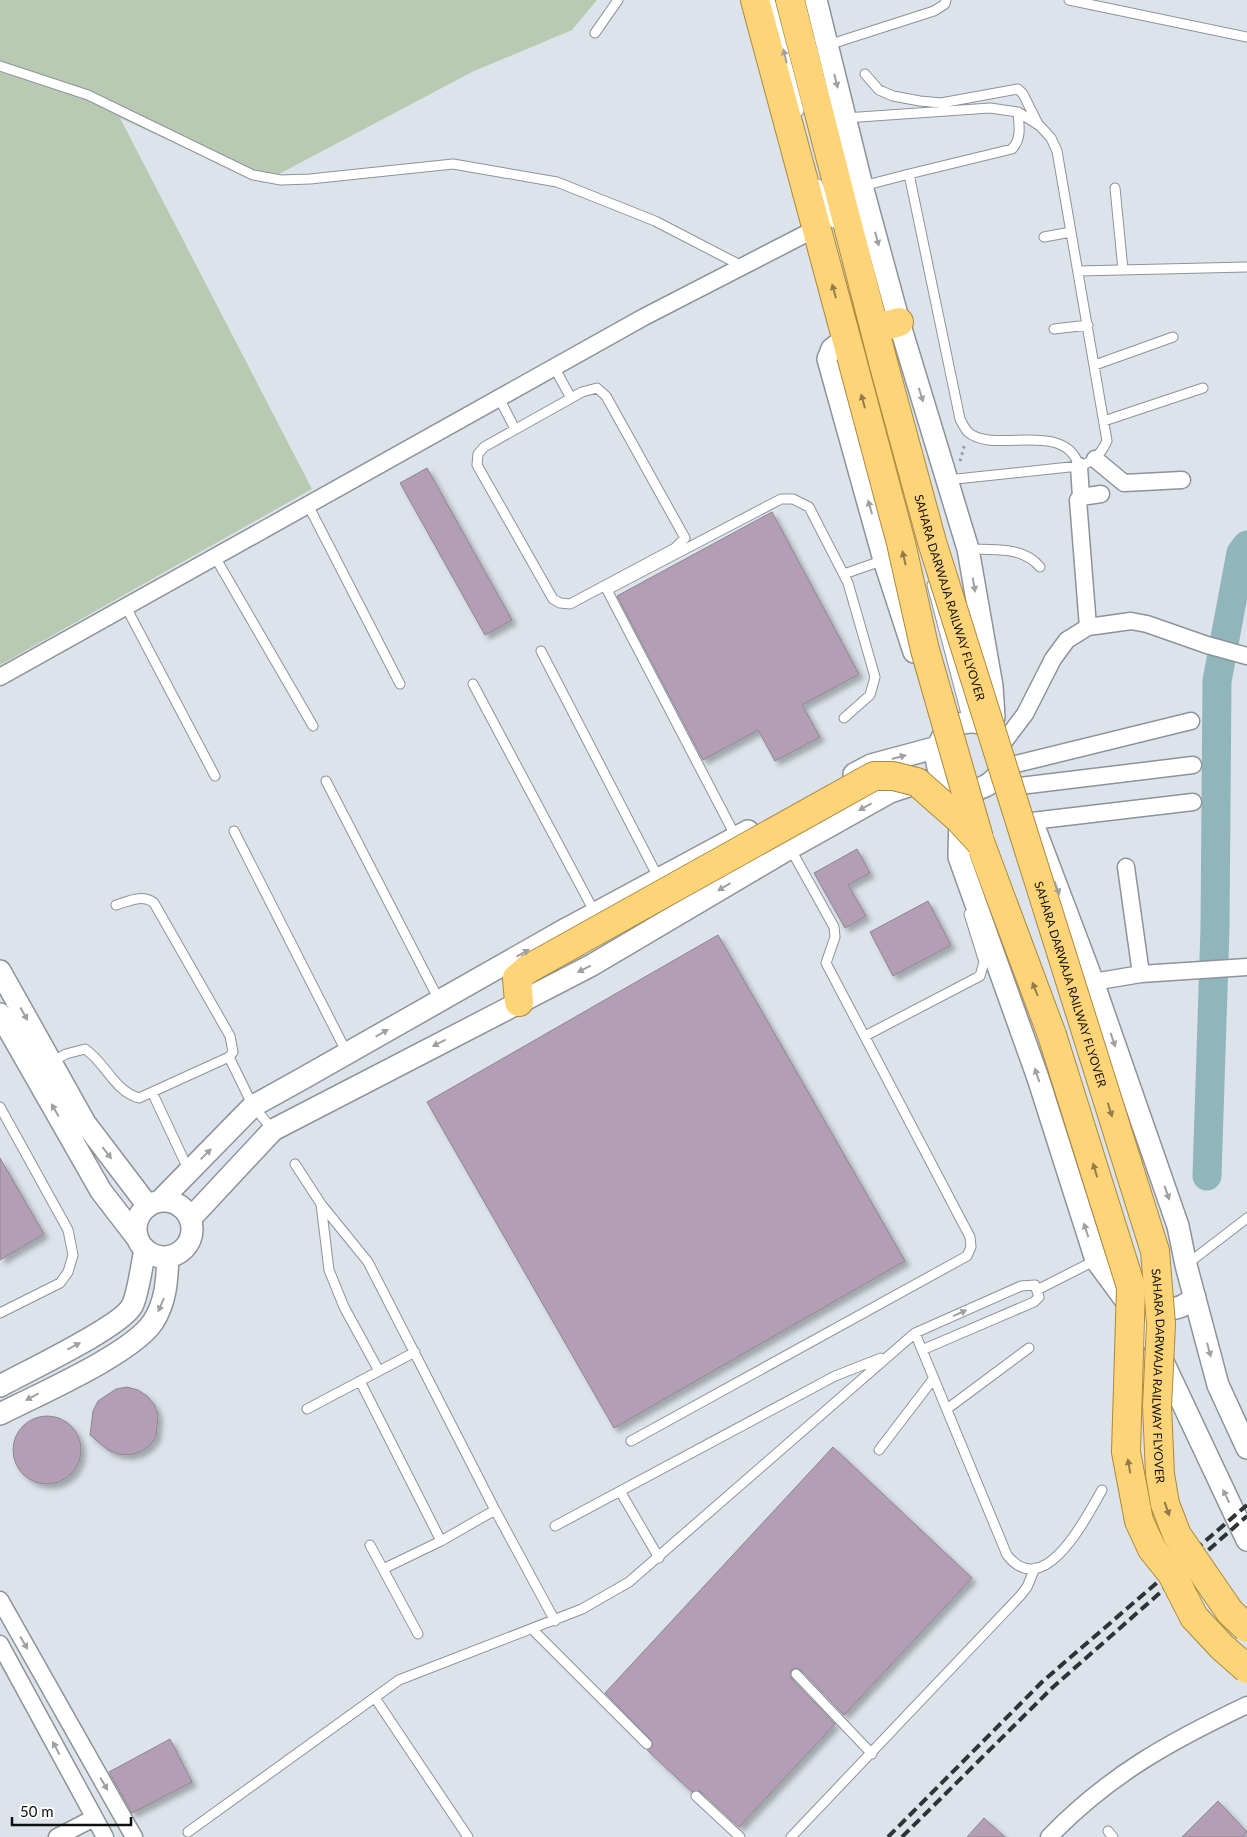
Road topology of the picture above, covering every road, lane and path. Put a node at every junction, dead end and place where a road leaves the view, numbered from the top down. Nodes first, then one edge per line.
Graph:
1 (618, 0) edge
2 (755, 0) edge
3 (770, 0) edge
4 (783, 0) edge
5 (790, 0) edge
6 (816, 0) edge
7 (946, 0) edge
8 (1069, 0) edge
9 (595, 33) dead end
10 (1247, 37) edge
11 (827, 46) junction
12 (0, 66) edge
13 (865, 74) dead end
14 (1018, 112) junction
15 (845, 118) junction
16 (802, 122) dead end
17 (1040, 126) junction
18 (814, 171) dead end
19 (909, 174) junction
20 (862, 186) junction
21 (1115, 188) dead end
22 (829, 226) junction
23 (1071, 232) junction
24 (1044, 237) dead end
25 (742, 266) junction
26 (1247, 267) edge
27 (1123, 270) junction
28 (1078, 271) junction
29 (1088, 325) junction
30 (887, 326) junction
31 (1054, 329) dead end
32 (1173, 337) dead end
33 (848, 347) junction
34 (1095, 365) junction
35 (554, 368) junction
36 (1203, 388) dead end
37 (498, 398) junction
38 (571, 398) junction
39 (1104, 421) junction
40 (516, 429) junction
41 (968, 433) junction
42 (1095, 459) junction
43 (1079, 466) junction
44 (951, 480) junction
45 (1182, 480) dead end
46 (1101, 494) dead end
47 (1080, 496) junction
48 (308, 505) junction
49 (968, 549) junction
50 (215, 557) junction
51 (884, 560) junction
52 (1040, 567) dead end
53 (844, 574) junction
54 (929, 577) dead end
55 (126, 606) junction
56 (1088, 627) junction
57 (541, 651) dead end
58 (1242, 654) edge
59 (0, 677) edge
60 (400, 684) dead end
61 (473, 684) dead end
62 (844, 718) dead end
63 (1191, 721) dead end
64 (968, 722) junction
65 (313, 726) dead end
66 (940, 742) junction
67 (1002, 750) junction
68 (1193, 765) dead end
69 (215, 776) dead end
70 (929, 779) junction
71 (326, 781) dead end
72 (1020, 786) junction
73 (960, 789) junction
74 (1193, 802) dead end
75 (1032, 821) junction
76 (234, 831) dead end
77 (736, 838) junction
78 (790, 848) junction
79 (970, 850) junction
80 (1126, 867) dead end
81 (659, 879) junction
82 (116, 906) dead end
83 (595, 913) junction
84 (1240, 968) edge
85 (0, 971) edge
86 (1141, 974) junction
87 (1093, 982) junction
88 (439, 1000) junction
89 (519, 1002) junction
90 (0, 1014) edge
91 (865, 1036) junction
92 (348, 1053) junction
93 (229, 1057) junction
94 (51, 1062) junction
95 (152, 1092) junction
96 (253, 1106) junction
97 (0, 1107) edge
98 (273, 1130) junction
99 (295, 1164) dead end
100 (189, 1171) junction
101 (154, 1204) junction
102 (321, 1204) junction
103 (1247, 1218) edge
104 (190, 1219) junction
105 (141, 1244) junction
106 (168, 1257) junction
107 (1096, 1260) junction
108 (1186, 1265) junction
109 (1037, 1290) junction
110 (1195, 1297) junction
111 (1126, 1300) junction
112 (0, 1313) edge
113 (916, 1333) junction
114 (1028, 1348) dead end
115 (922, 1350) junction
116 (415, 1352) junction
117 (887, 1356) junction
118 (379, 1371) junction
119 (934, 1378) junction
120 (360, 1381) junction
121 (0, 1386) edge
122 (307, 1409) dead end
123 (947, 1409) junction
124 (0, 1414) edge
125 (631, 1441) dead end
126 (1247, 1448) edge
127 (879, 1450) dead end
128 (1102, 1490) dead end
129 (620, 1491) junction
130 (495, 1510) junction
131 (554, 1526) dead end
132 (441, 1540) junction
133 (1247, 1540) edge
134 (370, 1545) dead end
135 (659, 1558) junction
136 (1035, 1568) junction
137 (383, 1569) junction
138 (1172, 1574) junction
139 (0, 1600) edge
140 (555, 1620) junction
141 (1247, 1628) edge
142 (532, 1629) junction
143 (418, 1634) dead end
144 (0, 1644) edge
145 (1247, 1648) edge
146 (1247, 1669) edge
147 (796, 1674) dead end
148 (375, 1698) junction
149 (1247, 1705) edge
150 (647, 1744) dead end
151 (872, 1754) junction
152 (696, 1796) dead end
153 (94, 1818) junction
154 (188, 1832) dead end
155 (57, 1837) edge
156 (105, 1837) edge
157 (134, 1837) edge
158 (468, 1837) edge
159 (740, 1837) edge
160 (791, 1837) edge
161 (1049, 1837) edge

1 - 9 lane
2 - 22 highway, SAHARA DARWAJA RAILWAY FLYOVER
16 -> 3 lane
4 - 22 lane
5 - 30 highway, SAHARA DARWAJA RAILWAY FLYOVER
6 - 11 street
7 - 11 lane
8 - 10 lane
11 -> 15 street
12 - 25 lane
13 - 17 lane
14 - 15 lane
14 - 17 lane
14 - 19 lane
15 - 20 street
17 - 23 lane
18 - 22 lane
19 - 20 lane
19 - 41 lane
20 -> 30 street
21 - 27 lane
22 - 25 street
33 -> 22 highway, SAHARA DARWAJA RAILWAY FLYOVER
23 - 24 lane
23 - 28 lane
25 - 35 street
26 - 27 lane
27 - 28 lane
28 - 29 lane
29 - 31 lane
29 - 34 lane
30 -> 44 street
30 -> 141 highway, SAHARA DARWAJA RAILWAY FLYOVER, bridge
32 - 34 lane
51 -> 33 street
79 -> 33 highway, SAHARA DARWAJA RAILWAY FLYOVER, bridge
34 - 39 lane
35 - 37 street
35 - 38 lane
36 - 39 lane
37 - 40 lane
37 - 48 street
38 - 40 lane
38 - 40 lane
39 - 42 lane
41 - 43 lane
41 - 44 path
42 - 43 lane
42 - 45 street
43 - 44 lane
43 - 47 street
44 - 49 street
46 - 47 street
47 - 56 street
48 - 50 street
48 - 60 lane
49 - 52 lane
49 -> 67 street
50 - 55 street
50 - 65 lane
51 - 53 lane
51 - 66 street
53 - 62 lane
53 - 77 lane
54 - 64 lane
55 - 59 street
55 - 69 lane
56 - 58 street
56 - 67 street
57 - 81 lane
61 - 83 lane
63 - 67 street
64 - 66 street
64 - 67 street
66 - 70 street
77 -> 66 street
67 - 72 street
67 - 73 street
68 - 72 street
70 - 73 street
70 -> 78 street
70 - 79 highway, bridge
70 - 89 highway, bridge
71 - 88 lane
72 - 75 street
73 - 79 street
74 - 75 street
75 -> 87 street
76 - 92 lane
77 - 81 street
78 -> 89 street
78 - 91 lane
79 - 91 lane
107 -> 79 street
138 -> 79 highway, SAHARA DARWAJA RAILWAY FLYOVER, bridge
80 - 86 street
81 - 83 street
82 - 93 lane
88 -> 83 street
84 - 86 street
85 -> 94 street
86 - 87 street
87 -> 108 street
92 -> 88 street
89 -> 98 street
105 -> 90 street
91 - 125 lane
92 - 96 street
93 - 95 lane
93 - 96 lane
94 - 95 lane
94 -> 101 street
95 - 100 lane
96 - 98 lane
100 -> 96 street
97 - 112 lane
98 - 104 street
99 - 102 lane
100 - 101 street
101 - 104 street
101 - 105 street
102 - 116 lane
102 - 118 lane
103 - 108 lane
104 - 106 street
105 - 106 street
121 -> 105 street
106 -> 124 street
107 - 109 lane
107 - 111 street
108 - 110 street
113 -> 109 lane
109 - 115 lane
110 - 111 street
110 -> 126 street
133 -> 111 street
113 - 115 lane
113 - 117 lane
114 - 123 lane
115 - 119 lane
116 - 118 lane
116 - 130 lane
117 - 129 lane
117 - 135 lane
118 - 120 lane
119 - 123 lane
119 - 127 lane
120 - 122 lane
120 - 132 lane
123 - 136 lane
128 - 136 lane
129 - 131 lane
129 - 135 lane
130 - 132 lane
130 - 140 lane
132 - 137 lane
134 - 137 lane
135 - 140 lane
136 - 151 lane
137 - 143 lane
138 - 145 highway, SAHARA DARWAJA RAILWAY FLYOVER
138 - 146 highway, SAHARA DARWAJA RAILWAY FLYOVER, bridge
139 -> 157 street
140 - 142 lane
142 - 148 lane
142 - 150 lane
153 -> 144 street
147 - 151 lane
148 - 154 lane
148 - 158 lane
149 - 161 street
151 - 160 lane
152 - 159 lane
153 - 155 street
153 - 156 street

